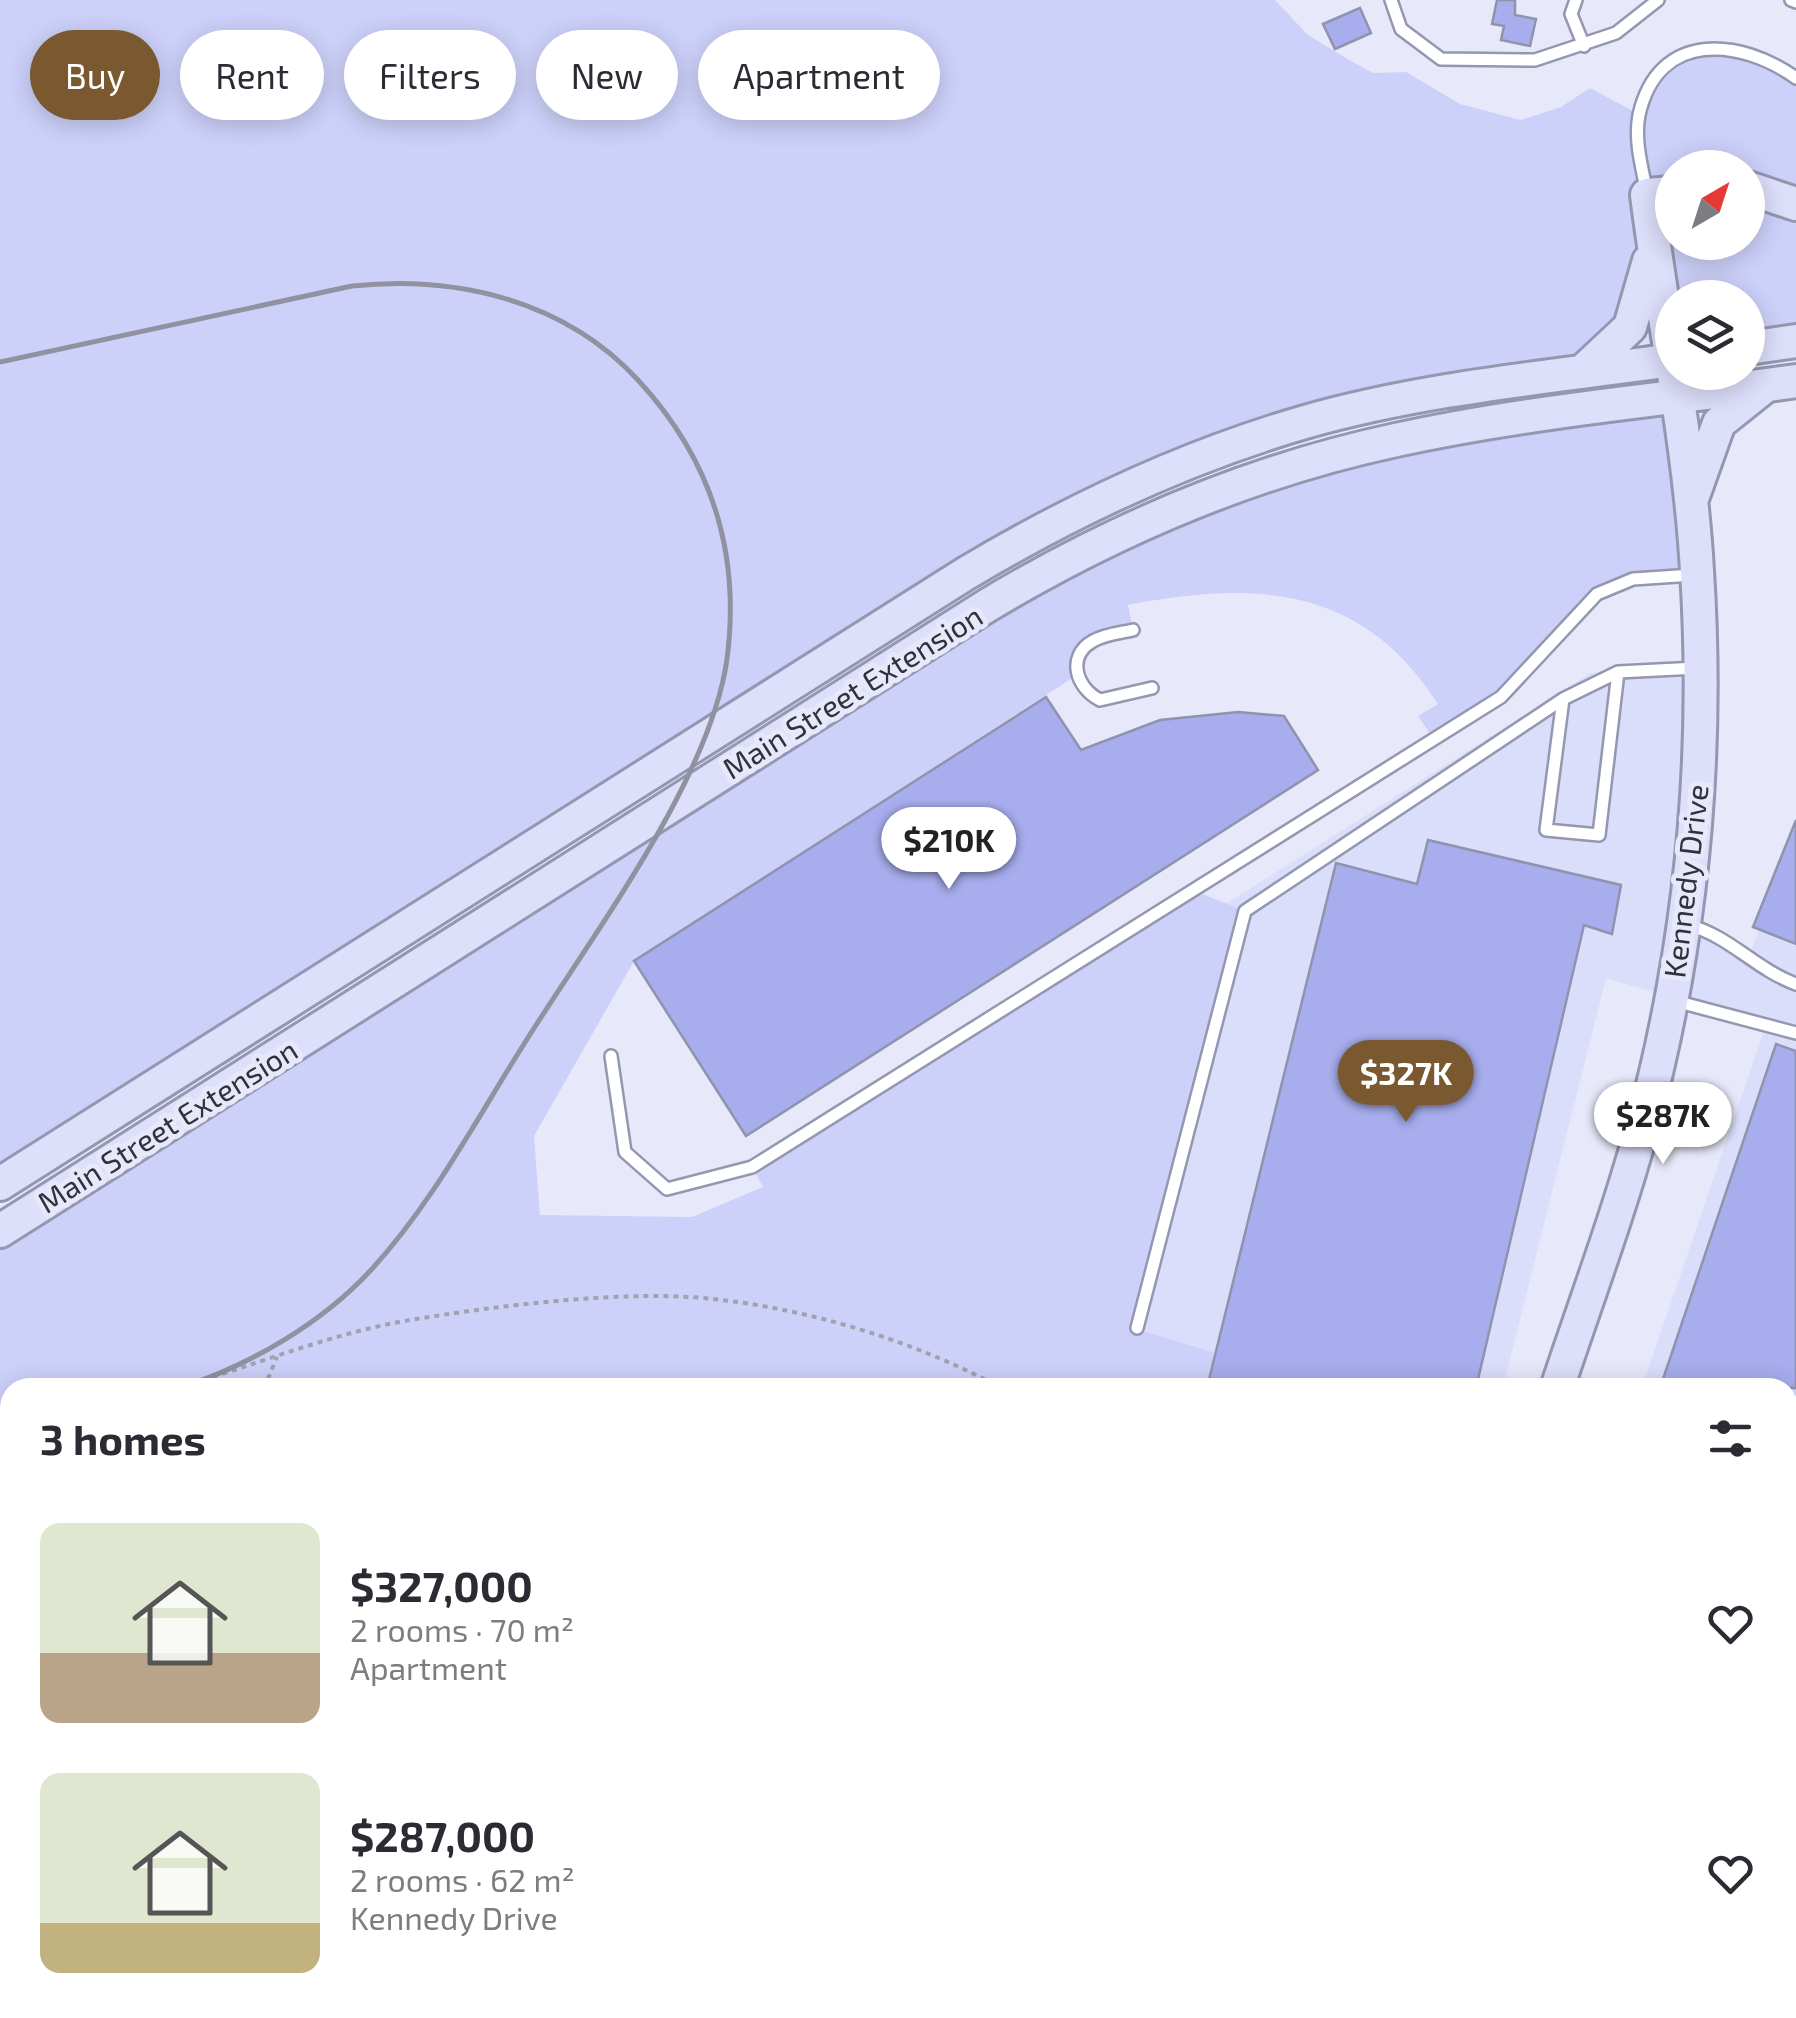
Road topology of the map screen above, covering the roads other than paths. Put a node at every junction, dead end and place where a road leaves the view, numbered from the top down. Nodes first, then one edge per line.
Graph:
1 (1391, 0) edge
2 (1576, 0) edge
3 (1658, 0) edge
4 (1584, 46) junction
5 (1796, 78) edge
6 (1655, 182) edge
7 (1765, 194) edge
8 (1796, 204) edge
9 (1655, 230) edge
10 (1653, 244) junction
11 (1659, 280) edge
12 (1796, 342) edge
13 (1765, 346) edge
14 (1655, 362) edge
15 (1582, 372) junction
16 (1781, 383) edge
17 (1674, 390) edge
18 (1675, 397) junction
19 (1690, 506) junction
20 (1698, 575) junction
21 (1133, 630) dead end
22 (1701, 668) junction
23 (1618, 672) junction
24 (1152, 688) dead end
25 (1563, 699) junction
26 (1684, 924) junction
27 (1796, 984) edge
28 (1671, 1000) junction
29 (1796, 1032) edge
30 (611, 1056) dead end
31 (0, 1184) edge
32 (0, 1230) edge
33 (1136, 1328) dead end
34 (1560, 1378) edge

1 - 4 lane
2 - 4 lane
3 - 4 lane
5 - 6 lane
7 - 8 main road
9 - 10 main road, Kennedy Drive
10 - 11 main road, Kennedy Drive
10 - 15 main road
12 - 13 main road
14 - 15 main road, Main Street Extension
15 - 31 main road, Main Street Extension
16 - 18 main road, Main Street Extension
16 - 19 main road
17 - 18 main road, Kennedy Drive
18 - 19 main road, Kennedy Drive
18 - 32 main road, Main Street Extension
19 - 20 main road, Kennedy Drive
20 - 22 main road, Kennedy Drive
20 - 30 lane
21 - 24 lane
22 - 23 lane
22 - 26 main road, Kennedy Drive
23 - 25 lane
23 - 25 lane
25 - 33 lane
26 - 27 lane
26 - 28 main road, Kennedy Drive
28 - 29 lane
28 - 34 main road, Kennedy Drive

